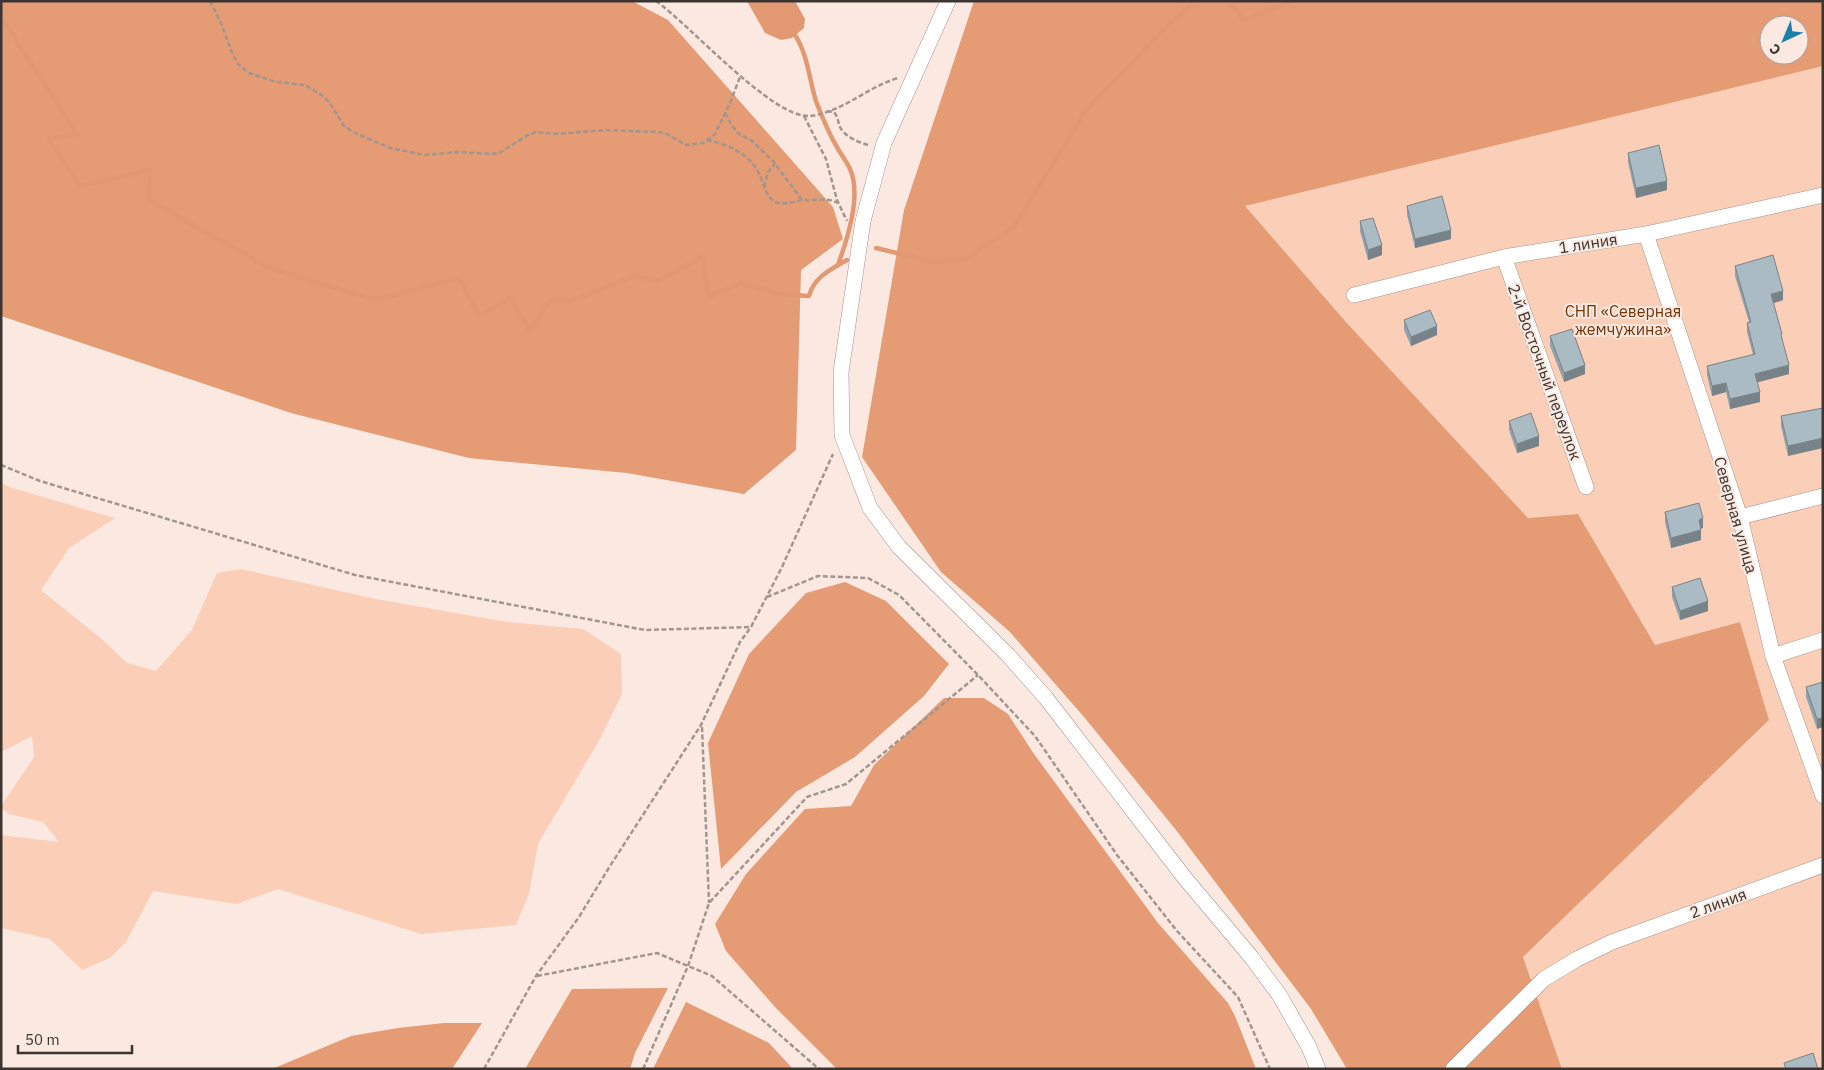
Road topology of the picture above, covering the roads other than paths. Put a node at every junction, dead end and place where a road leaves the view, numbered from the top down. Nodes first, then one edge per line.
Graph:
1 (948, 1) edge
2 (1823, 195) edge
3 (1646, 234) junction
4 (1504, 257) junction
5 (1354, 294) dead end
6 (1586, 487) dead end
7 (1823, 496) edge
8 (1740, 516) junction
9 (1823, 640) edge
10 (1773, 656) junction
11 (1823, 796) edge
12 (1823, 865) edge
13 (1318, 1069) edge
14 (1453, 1069) edge

1 - 13 street
2 - 3 street, 1 линия
3 - 4 street, 1 линия
3 - 8 street, Северная улица
4 - 5 street, 1 линия
4 - 6 street, 2-й Восточный переулок
7 - 8 street
8 - 10 street, Северная улица
9 - 10 street
10 - 11 street, Северная улица
12 - 14 street, 2 линия

